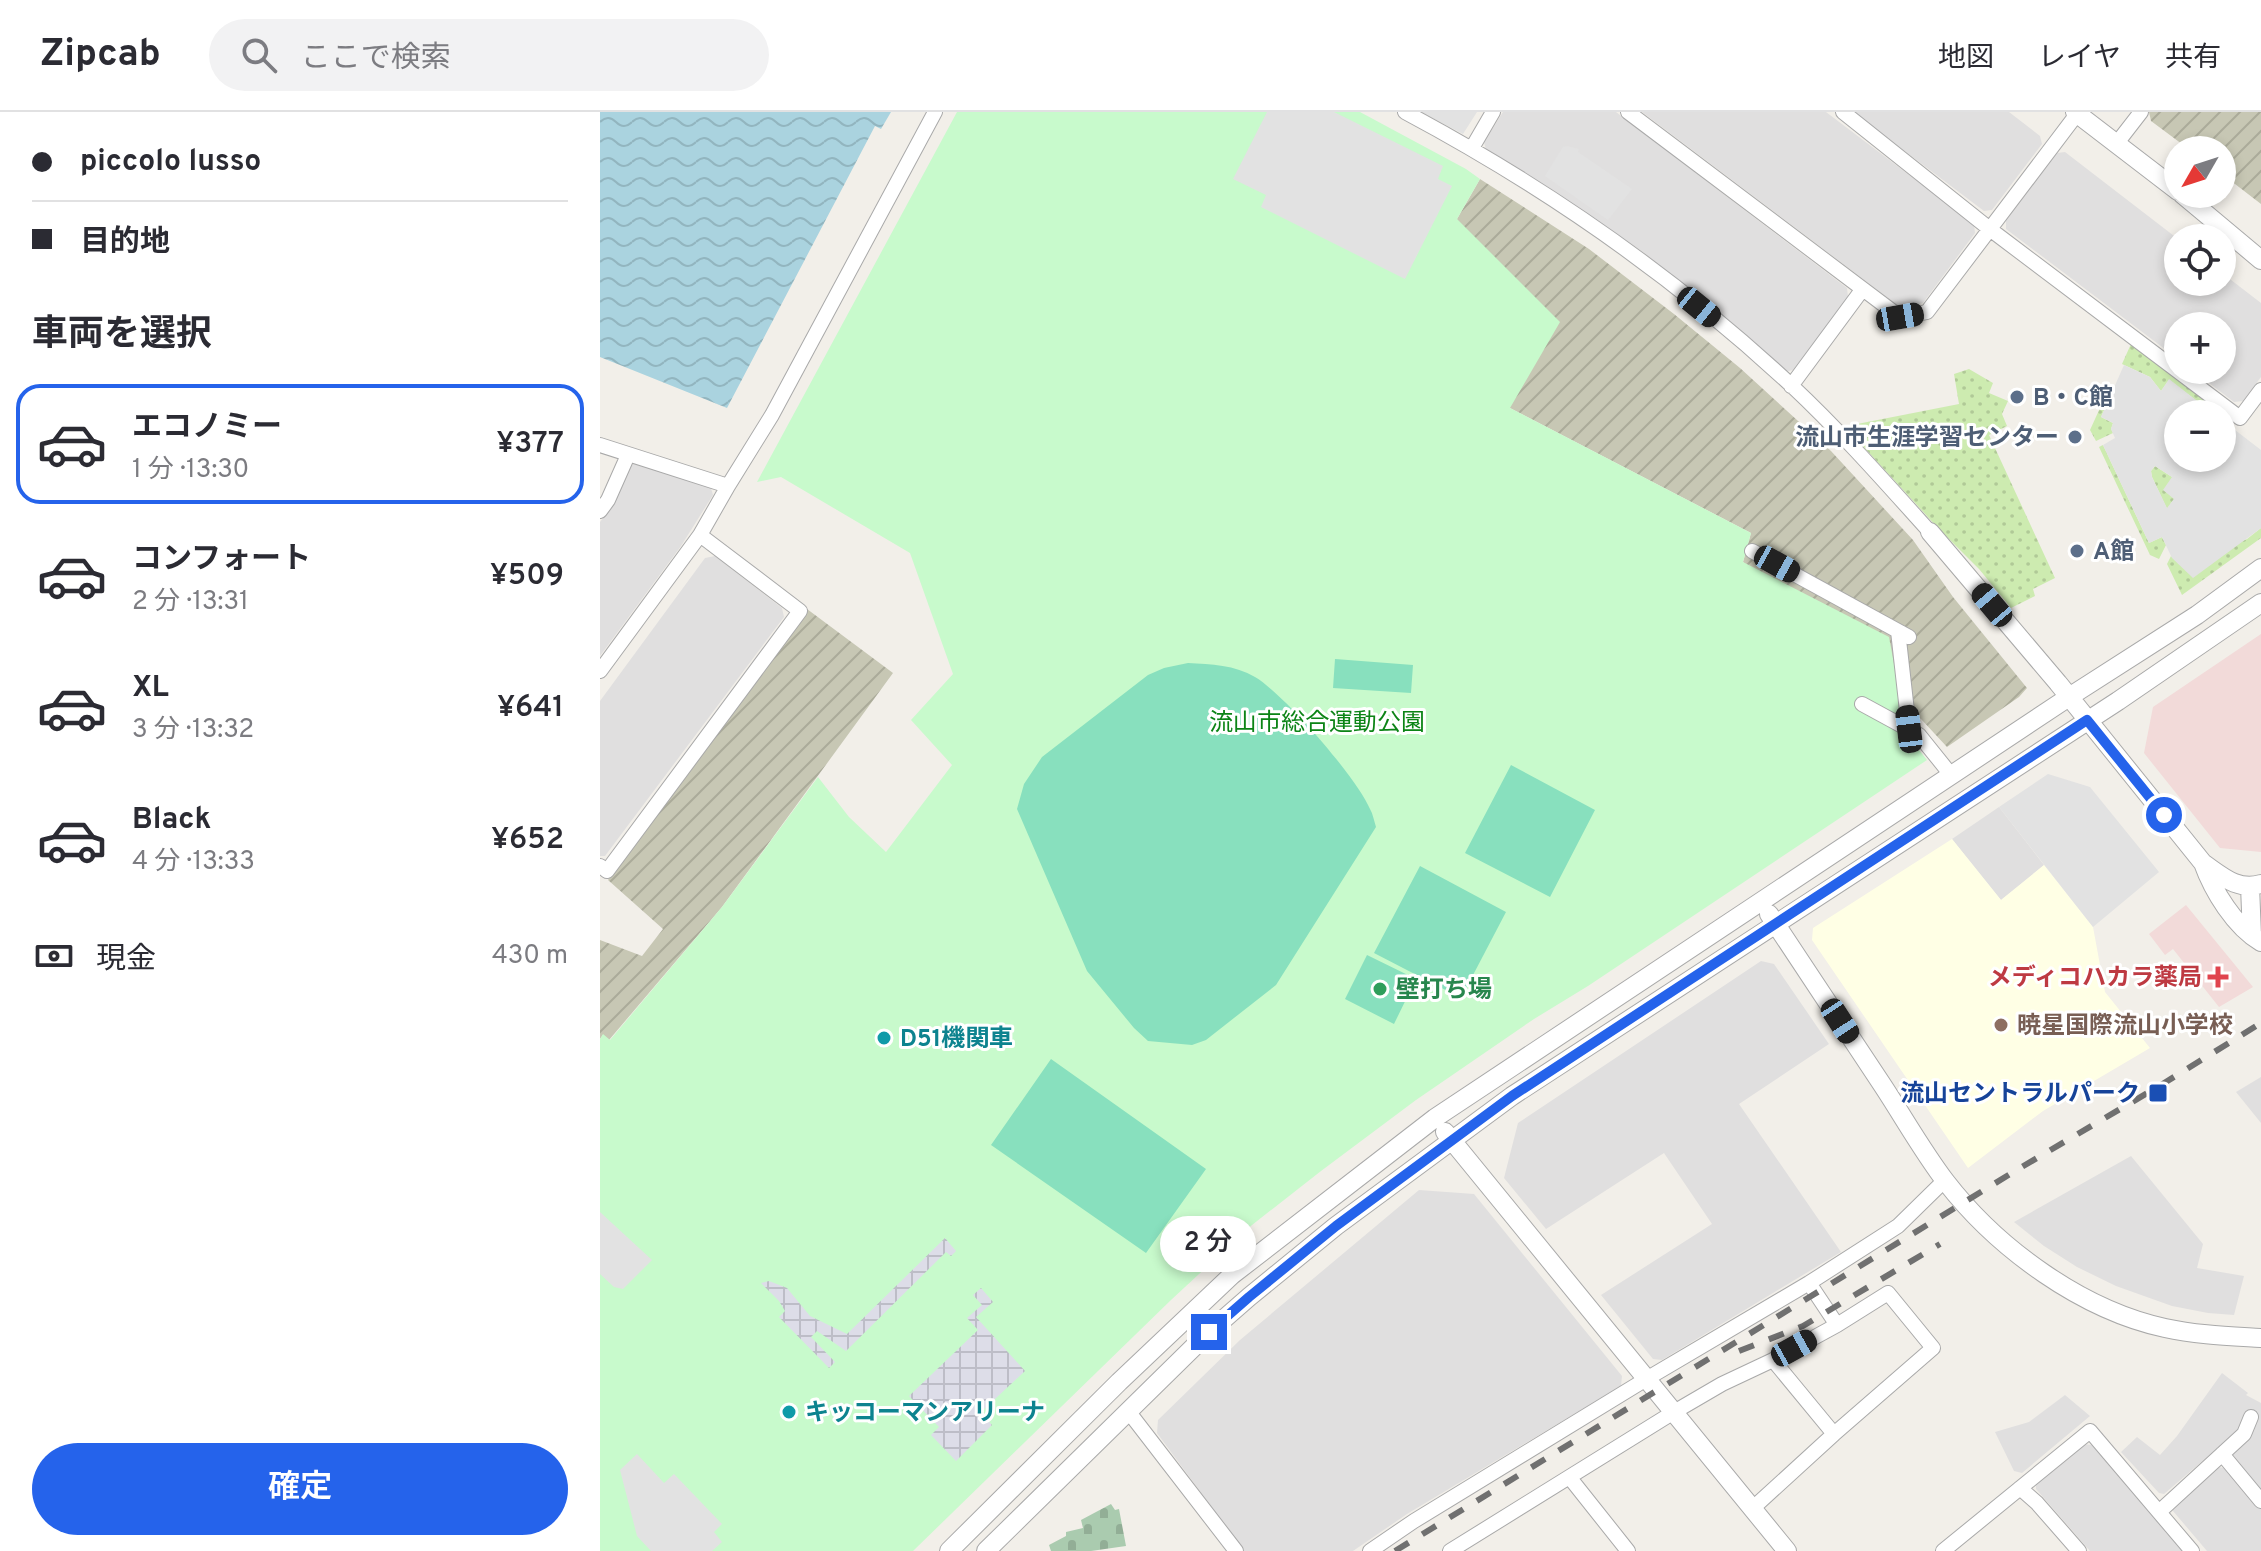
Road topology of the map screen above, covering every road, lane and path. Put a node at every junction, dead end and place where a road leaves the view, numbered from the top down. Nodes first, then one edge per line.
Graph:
1 (935, 112) edge
2 (1405, 112) edge
3 (1493, 112) edge
4 (1628, 112) edge
5 (1843, 112) edge
6 (2141, 112) edge
7 (2076, 113) edge
8 (2117, 143) junction
9 (1472, 148) junction
10 (2164, 180) edge
11 (2199, 208) edge
12 (1991, 230) junction
13 (2261, 260) edge
14 (1862, 290) junction
15 (1791, 386) junction
16 (2261, 390) edge
17 (600, 445) edge
18 (628, 455) junction
19 (728, 486) junction
20 (600, 511) edge
21 (1930, 532) joint
22 (700, 535) junction
23 (1752, 551) dead end
24 (2261, 568) edge
25 (2261, 603) edge
26 (600, 671) edge
27 (2069, 697) junction
28 (1862, 704) dead end
29 (2087, 720) junction
30 (1909, 729) junction
31 (1952, 776) junction
32 (2203, 863) junction
33 (600, 866) edge
34 (2256, 885) edge
35 (1760, 902) junction
36 (1776, 925) junction
37 (2256, 939) edge
38 (1435, 1118) junction
39 (1451, 1139) junction
40 (1945, 1180) junction
41 (1809, 1283) junction
42 (1837, 1325) junction
43 (2261, 1338) edge
44 (1773, 1360) junction
45 (1648, 1378) junction
46 (1128, 1411) junction
47 (1674, 1412) junction
48 (2251, 1417) dead end
49 (1834, 1434) junction
50 (2222, 1454) junction
51 (1570, 1478) junction
52 (2020, 1488) junction
53 (2261, 1501) edge
54 (1753, 1508) junction
55 (2159, 1512) junction
56 (1623, 1549) edge
57 (949, 1551) edge
58 (986, 1551) edge
59 (1236, 1551) edge
60 (1370, 1551) edge
61 (1450, 1551) edge
62 (1787, 1551) edge
63 (1943, 1551) edge
64 (2079, 1551) edge
65 (2192, 1551) edge

1 - 19 street
2 - 9 street
3 - 9 street
4 - 14 street
5 - 12 street
6 - 8 street
7 - 8 street
7 - 12 street
8 - 10 street
9 - 15 street
11 - 13 street
12 - 14 street
12 - 16 street
14 - 15 street
15 - 21 street
17 - 18 street
18 - 19 street
18 - 20 street
19 - 22 street
21 - 27 street
22 - 26 street
22 - 33 street
23 - 30 street
24 - 27 street
25 - 29 street
27 - 29 street
27 - 31 street
28 - 30 street
29 - 32 street
29 - 36 street
30 - 31 street
31 - 35 street
32 - 34 street
32 - 37 street
34 - 37 street
35 - 36 street
35 - 38 street
36 - 39 street
36 - 40 street
38 - 39 street
38 - 57 street
39 - 45 street
39 - 46 street
40 - 41 street
40 - 43 street
41 - 42 street
41 - 45 street
42 - 44 street
42 - 49 street
44 - 47 street
44 - 49 street
45 - 47 street
45 - 60 street
46 - 58 street
46 - 59 street
47 - 51 street
47 - 54 street
48 - 50 street
49 - 54 street
50 - 53 street
50 - 55 street
51 - 56 street
51 - 61 street
52 - 55 street
52 - 63 street
52 - 64 street
54 - 62 street
55 - 65 street

